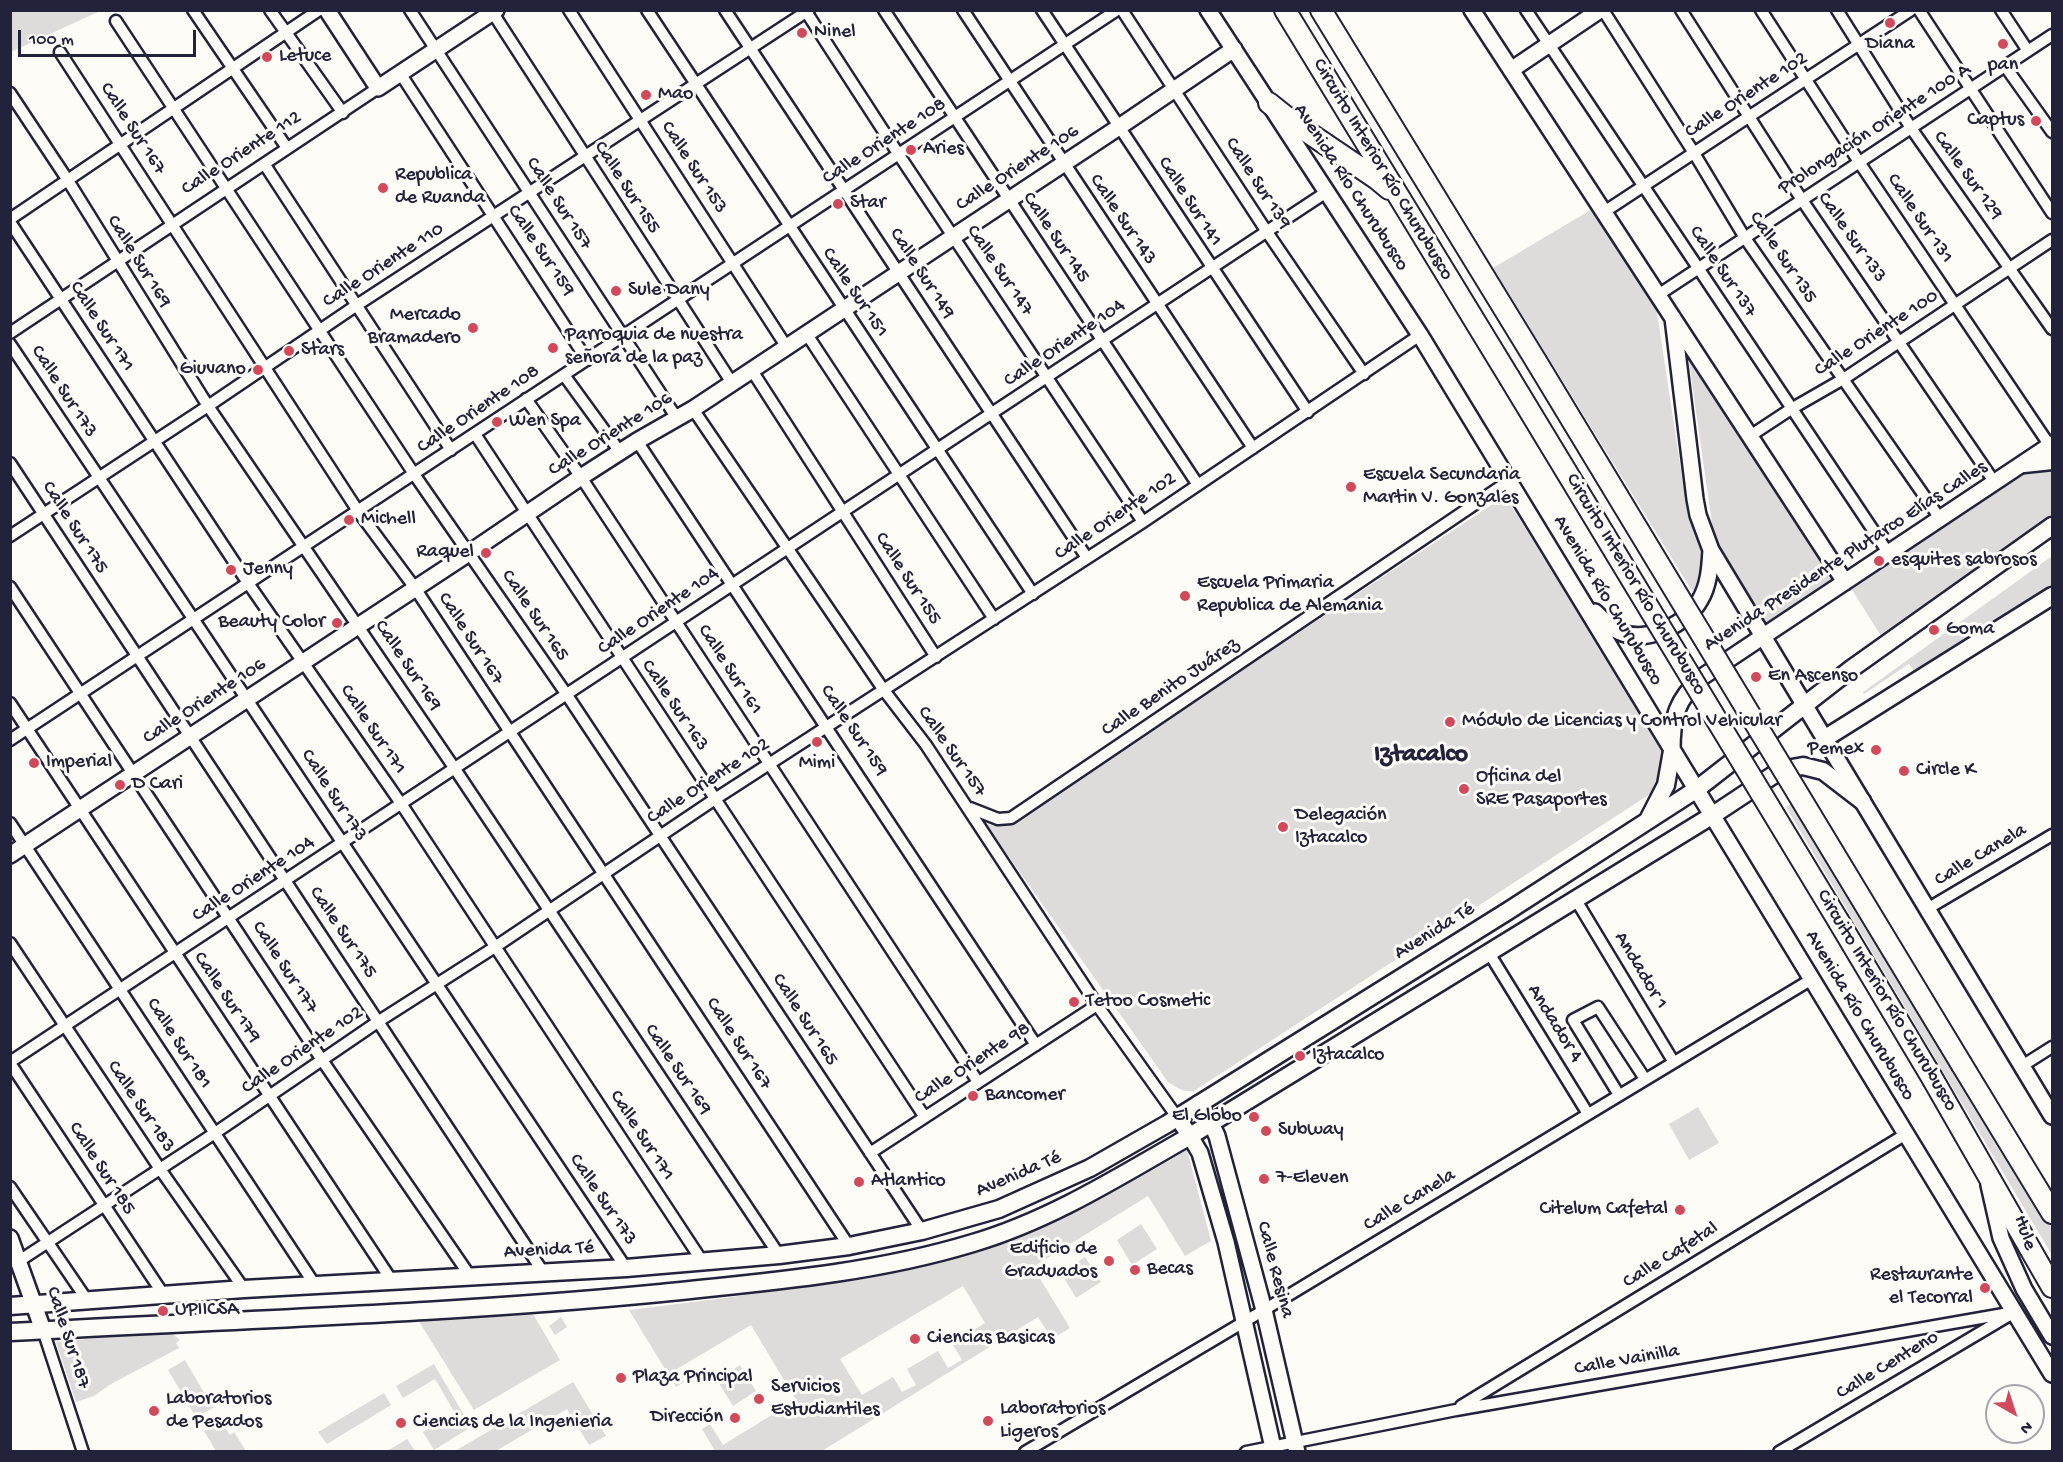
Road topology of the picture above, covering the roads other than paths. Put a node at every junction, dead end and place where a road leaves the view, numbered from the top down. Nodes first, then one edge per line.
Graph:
1 (193, 10) edge
2 (270, 10) edge
3 (319, 10) edge
4 (327, 10) edge
5 (410, 10) edge
6 (569, 10) edge
7 (647, 10) edge
8 (725, 10) edge
9 (884, 10) edge
10 (963, 10) edge
11 (1042, 10) edge
12 (1118, 10) edge
13 (1122, 10) edge
14 (1208, 10) edge
15 (1285, 10) edge
16 (1321, 10) edge
17 (1473, 10) edge
18 (1526, 10) edge
19 (1601, 10) edge
20 (1681, 10) edge
21 (1761, 10) edge
22 (1837, 10) edge
23 (1911, 10) edge
24 (1919, 10) edge
25 (2001, 10) edge
26 (494, 11) edge
27 (807, 11) edge
28 (116, 21) dead end
29 (286, 33) junction
30 (2052, 35) edge
31 (1065, 45) junction
32 (1549, 45) junction
33 (1859, 45) junction
34 (750, 49) junction
35 (1234, 49) junction
36 (436, 50) junction
37 (2028, 51) junction
38 (60, 52) dead end
39 (2005, 66) junction
40 (233, 68) junction
41 (1511, 70) junction
42 (400, 74) junction
43 (1806, 79) junction
44 (1010, 81) junction
45 (695, 85) junction
46 (378, 88) junction
47 (1971, 89) junction
48 (1173, 90) junction
49 (10, 93) edge
50 (1269, 103) junction
51 (173, 108) junction
52 (343, 113) junction
53 (955, 117) junction
54 (1749, 117) junction
55 (640, 120) junction
56 (1119, 127) junction
57 (1911, 128) junction
58 (2052, 132) edge
59 (121, 143) junction
60 (287, 148) junction
61 (1694, 153) junction
62 (899, 155) junction
63 (584, 157) junction
64 (1859, 162) junction
65 (1064, 164) junction
66 (265, 165) junction
67 (67, 179) junction
68 (1642, 187) junction
69 (226, 190) junction
70 (845, 190) junction
71 (1328, 191) junction
72 (530, 193) junction
73 (1008, 200) junction
74 (1401, 200) junction
75 (1802, 200) junction
76 (10, 205) edge
77 (1604, 212) junction
78 (2052, 213) edge
79 (492, 218) junction
80 (13, 219) edge
81 (173, 224) junction
82 (788, 227) junction
83 (1267, 232) junction
84 (954, 236) junction
85 (1745, 238) junction
86 (2052, 240) edge
87 (117, 262) junction
88 (734, 263) junction
89 (1699, 268) junction
90 (2010, 268) junction
91 (1212, 269) junction
92 (899, 273) junction
93 (1658, 295) junction
94 (61, 299) junction
95 (678, 301) junction
96 (1157, 304) junction
97 (1956, 304) junction
98 (357, 305) junction
99 (843, 309) junction
100 (1673, 318) junction
101 (2052, 329) edge
102 (319, 330) junction
103 (10, 333) edge
104 (806, 333) junction
105 (1420, 335) junction
106 (622, 336) junction
107 (1101, 341) junction
108 (1900, 341) junction
109 (10, 344) edge
110 (786, 346) junction
111 (587, 360) junction
112 (265, 367) junction
113 (751, 369) junction
114 (1364, 374) junction
115 (564, 375) junction
116 (1048, 377) junction
117 (1845, 378) junction
118 (732, 383) junction
119 (526, 399) junction
120 (208, 406) junction
121 (693, 409) junction
122 (1791, 409) junction
123 (1308, 412) junction
124 (992, 414) junction
125 (676, 417) junction
126 (475, 434) junction
127 (1750, 436) junction
128 (154, 441) junction
129 (636, 441) junction
130 (1253, 448) junction
131 (451, 450) junction
132 (2052, 450) edge
133 (938, 451) junction
134 (620, 452) junction
135 (10, 464) edge
136 (2024, 464) joint
137 (414, 474) junction
138 (900, 474) junction
139 (581, 477) junction
140 (98, 478) junction
141 (1509, 482) junction
142 (1995, 483) junction
143 (1198, 485) junction
144 (358, 511) junction
145 (842, 513) junction
146 (44, 514) junction
147 (526, 514) junction
148 (1941, 520) junction
149 (1143, 522) junction
150 (2052, 526) edge
151 (10, 536) edge
152 (303, 548) junction
153 (788, 549) junction
154 (1711, 550) junction
155 (469, 553) junction
156 (1889, 554) junction
157 (1087, 558) junction
158 (1845, 582) junction
159 (248, 583) junction
160 (732, 585) junction
161 (10, 587) edge
162 (415, 588) junction
163 (1033, 594) junction
164 (2052, 596) edge
165 (1583, 603) junction
166 (994, 619) junction
167 (193, 620) junction
168 (676, 622) junction
169 (359, 626) junction
170 (1763, 636) junction
171 (137, 657) junction
172 (936, 657) junction
173 (621, 659) junction
174 (304, 662) junction
175 (883, 689) junction
176 (81, 693) junction
177 (567, 695) junction
178 (247, 700) junction
179 (10, 703) edge
180 (1803, 705) junction
181 (825, 727) junction
182 (28, 729) junction
183 (510, 733) junction
184 (190, 737) junction
185 (1824, 739) junction
186 (10, 740) edge
187 (1672, 751) junction
188 (770, 764) junction
189 (455, 769) junction
190 (134, 774) junction
191 (1696, 789) junction
192 (715, 799) junction
193 (1862, 801) junction
194 (402, 805) junction
195 (967, 806) junction
196 (79, 810) junction
197 (1713, 815) junction
198 (1648, 820) junction
199 (10, 823) edge
200 (2052, 835) edge
201 (661, 836) junction
202 (342, 843) junction
203 (26, 845) junction
204 (10, 855) edge
205 (604, 873) junction
206 (286, 881) junction
207 (1576, 900) junction
208 (1927, 909) junction
209 (548, 911) junction
210 (230, 918) junction
211 (10, 942) edge
212 (495, 947) junction
213 (1489, 953) junction
214 (175, 954) junction
215 (1812, 979) junction
216 (435, 984) junction
217 (121, 989) junction
218 (1097, 1005) junction
219 (379, 1021) junction
220 (66, 1027) junction
221 (1036, 1045) junction
222 (2052, 1047) edge
223 (322, 1060) junction
224 (1673, 1061) junction
225 (10, 1063) edge
226 (2022, 1066) junction
227 (1645, 1079) junction
228 (978, 1082) junction
229 (269, 1095) junction
230 (1619, 1095) junction
231 (1198, 1104) junction
232 (1588, 1114) junction
233 (924, 1116) junction
234 (2052, 1116) edge
235 (1177, 1118) junction
236 (1211, 1123) junction
237 (214, 1133) junction
238 (1906, 1134) junction
239 (1190, 1136) junction
240 (870, 1154) junction
241 (160, 1169) junction
242 (1986, 1171) junction
243 (10, 1187) edge
244 (103, 1206) junction
245 (2052, 1213) edge
246 (922, 1231) junction
247 (10, 1238) edge
248 (47, 1243) junction
249 (849, 1245) junction
250 (779, 1255) junction
251 (19, 1261) junction
252 (702, 1261) junction
253 (626, 1268) junction
254 (543, 1272) junction
255 (470, 1276) junction
256 (392, 1281) junction
257 (315, 1285) junction
258 (2052, 1287) edge
259 (244, 1289) junction
260 (163, 1294) junction
261 (87, 1300) junction
262 (34, 1305) junction
263 (10, 1306) edge
264 (1264, 1310) junction
265 (2015, 1312) junction
266 (1244, 1321) junction
267 (43, 1330) junction
268 (10, 1332) edge
269 (2052, 1336) edge
270 (2052, 1374) edge
271 (1456, 1410) junction
272 (1296, 1447) edge
273 (1273, 1449) edge
274 (83, 1452) edge
275 (1025, 1452) edge
276 (1246, 1452) edge
277 (1779, 1452) edge

1 - 40 street
2 - 29 street
3 - 29 street
4 - 46 main road
5 - 36 street, Calle Sur 157
6 - 55 street, Calle Sur 153
7 - 45 street, Calle Sur 151
8 - 34 street, Calle Sur 149
9 - 53 street, Calle Sur 145
10 - 44 street, Calle Sur 143
11 - 31 street, Calle Sur 141
12 - 31 street, Calle Oriente 108
13 - 48 street, Calle Sur 139
14 - 35 main road, Avenida Río Churubusco
15 - 74 highway, Circuito Interior Río Churubusco
16 - 245 highway, Circuito Interior Río Churubusco, bridge
17 - 41 main road
18 - 32 street, Calle Sur 137
19 - 32 main road
19 - 61 street, Calle Sur 135
20 - 54 street, Calle Sur 133
21 - 43 street, Calle Sur 131
22 - 33 street, Calle Sur 129
23 - 33 street, Calle Oriente 102
24 - 47 street
25 - 37 street
26 - 36 main road, Calle Oriente 112
26 - 63 street, Calle Sur 155
27 - 34 street, Calle Oriente 110
27 - 62 street, Calle Sur 147
28 - 51 street, Calle Sur 165
29 - 40 street
29 - 52 street
30 - 37 street, Prolongación Oriente 100 A
31 - 44 street, Calle Oriente 108
31 - 56 street, Calle Sur 141
32 - 41 main road
32 - 68 street, Calle Sur 137
33 - 43 street, Calle Oriente 102
33 - 57 street, Calle Sur 129
34 - 45 street, Calle Oriente 110
34 - 70 street, Calle Sur 149
35 - 48 main road, Calle Oriente 106
35 - 50 main road, Avenida Río Churubusco
36 - 42 main road, Calle Oriente 112
36 - 72 street, Calle Sur 157
37 - 39 street, Prolongación Oriente 100 A
38 - 59 street, Calle Sur 167
39 - 47 street, Prolongación Oriente 100 A
39 - 58 street
40 - 51 street
40 - 60 street
41 - 77 main road
42 - 46 main road, Calle Oriente 112
42 - 79 street, Calle Sur 159
43 - 54 street, Calle Oriente 102
43 - 64 street, Calle Sur 131
44 - 53 street, Calle Oriente 108
44 - 65 street, Calle Sur 143
45 - 55 street, Calle Oriente 110
45 - 82 street, Calle Sur 151
46 - 52 street, Calle Oriente 112
47 - 57 street, Prolongación Oriente 100 A
47 - 78 street
48 - 56 main road, Calle Oriente 106
48 - 83 street, Calle Sur 139
49 - 67 street, Calle Sur 169
50 - 71 main road, Avenida Río Churubusco
50 - 74 highway
51 - 59 street
51 - 69 street, Calle Sur 165
52 - 60 street, Calle Oriente 112
53 - 62 street, Calle Oriente 108
53 - 73 street, Calle Sur 145
54 - 61 street, Calle Oriente 102
54 - 75 street, Calle Sur 133
55 - 63 street, Calle Oriente 110
55 - 88 street, Calle Sur 153
56 - 65 main road, Calle Oriente 106
56 - 91 street, Calle Sur 141
57 - 64 street, Prolongación Oriente 100 A
57 - 90 street, Calle Sur 129
59 - 67 street
59 - 81 street, Calle Sur 167
60 - 66 street, Calle Oriente 112
61 - 68 street, Calle Oriente 102
61 - 85 street, Calle Sur 135
62 - 70 street, Calle Oriente 108
62 - 84 street, Calle Sur 147
63 - 72 street, Calle Oriente 110
63 - 95 street, Calle Sur 155
64 - 75 street, Prolongación Oriente 100 A
64 - 97 street, Calle Sur 131
65 - 73 main road, Calle Oriente 106
65 - 96 street, Calle Sur 143
66 - 69 street, Calle Oriente 112
66 - 98 street
67 - 80 street
67 - 87 street, Calle Sur 169
68 - 77 street, Calle Oriente 102
68 - 89 street, Calle Sur 137
69 - 81 street, Calle Oriente 112
69 - 102 street, Calle Sur 165
70 - 82 street, Calle Oriente 108
70 - 92 street, Calle Sur 149
71 - 83 street, Calle Oriente 104
71 - 105 main road, Avenida Río Churubusco
72 - 79 street, Calle Oriente 110
72 - 106 street, Calle Sur 157
73 - 84 main road, Calle Oriente 106
73 - 107 street, Calle Sur 145
74 - 242 highway, Circuito Interior Río Churubusco, bridge
75 - 85 street, Prolongación Oriente 100 A
75 - 108 street, Calle Sur 133
76 - 80 street, Calle Sur 171
77 - 93 main road
79 - 98 street, Calle Oriente 110
79 - 111 street, Calle Sur 159
80 - 94 street, Calle Sur 171
81 - 87 street, Calle Oriente 112
81 - 112 street, Calle Sur 167
82 - 88 street, Calle Oriente 108
82 - 99 street, Calle Sur 151
83 - 91 street, Calle Oriente 104
83 - 114 street, Calle Sur 139
84 - 92 main road, Calle Oriente 106
84 - 116 street, Calle Sur 147
85 - 89 street, Prolongación Oriente 100 A
85 - 117 street, Calle Sur 135
86 - 90 street, Calle Oriente 100
87 - 94 street, Calle Oriente 112
87 - 120 street, Calle Sur 169
88 - 95 street, Calle Oriente 108
88 - 110 street, Calle Sur 153
89 - 93 street, Prolongación Oriente 100 A
89 - 122 street, Calle Sur 137
90 - 97 street, Calle Oriente 100
90 - 101 street, Calle Sur 129
91 - 96 street, Calle Oriente 104
91 - 123 street, Calle Sur 141
92 - 99 main road, Calle Oriente 106
92 - 124 street, Calle Sur 149
93 - 100 main road
94 - 103 street, Calle Oriente 112
94 - 128 street, Calle Sur 171
95 - 106 street, Calle Oriente 108
95 - 118 street, Calle Sur 155
96 - 107 street, Calle Oriente 104
96 - 130 street, Calle Sur 143
97 - 108 street, Calle Oriente 100
97 - 132 street, Calle Sur 131
98 - 102 street, Calle Oriente 110
98 - 131 street
99 - 104 main road, Calle Oriente 106
99 - 133 street, Calle Sur 151
100 - 127 main road
100 - 154 main road
102 - 112 street, Calle Oriente 110
102 - 137 street, Calle Sur 165
104 - 110 main road, Calle Oriente 106
104 - 138 street
105 - 114 street, Calle Oriente 102
105 - 141 main road, Avenida Río Churubusco
106 - 111 street, Calle Oriente 108
106 - 125 street, Calle Sur 157
107 - 116 street, Calle Oriente 104
107 - 143 street, Calle Sur 145
108 - 117 street, Calle Oriente 100
108 - 142 street, Calle Sur 133
109 - 140 street, Calle Sur 173
110 - 113 main road, Calle Oriente 106
111 - 115 street, Calle Oriente 108
112 - 120 street, Calle Oriente 110
112 - 144 street, Calle Sur 167
113 - 118 main road, Calle Oriente 106
113 - 145 street, Calle Sur 155
114 - 123 street, Calle Oriente 102
115 - 119 street, Calle Oriente 108
115 - 134 street
116 - 124 street, Calle Oriente 104
116 - 149 street, Calle Sur 147
117 - 122 street, Calle Oriente 100
117 - 148 street, Calle Sur 135
118 - 121 main road, Calle Oriente 106
119 - 126 street, Calle Oriente 108
119 - 139 street, Calle Sur 161
120 - 128 street, Calle Oriente 110
120 - 152 street, Calle Sur 169
121 - 125 main road, Calle Oriente 106
121 - 153 street, Calle Sur 157
122 - 127 street, Calle Oriente 100
122 - 156 street, Calle Sur 137
123 - 130 street, Calle Oriente 102
124 - 133 street, Calle Oriente 104
124 - 157 street, Calle Sur 149
125 - 129 main road, Calle Oriente 106
126 - 131 street, Calle Oriente 108
126 - 147 street, Calle Sur 163
127 - 158 main road
128 - 140 street, Calle Oriente 110
128 - 159 street, Calle Sur 171
129 - 134 main road, Calle Oriente 106
129 - 160 street, Calle Sur 159
130 - 143 street, Calle Oriente 102
131 - 137 street, Calle Oriente 108
132 - 136 main road
133 - 138 street, Calle Oriente 104
133 - 163 street, Calle Sur 151
134 - 139 main road, Calle Oriente 106
135 - 146 street, Calle Sur 175
136 - 142 main road, Avenida Presidente Plutarco Elías Calles
137 - 144 street, Calle Oriente 108
137 - 155 street, Calle Sur 165
138 - 145 street, Calle Oriente 104
138 - 166 street
139 - 147 main road, Calle Oriente 106
139 - 168 street, Calle Sur 161
140 - 146 street, Calle Oriente 110
140 - 167 street, Calle Sur 173
141 - 165 main road, Avenida Río Churubusco
141 - 195 street, Calle Benito Juárez
142 - 148 main road, Avenida Presidente Plutarco Elías Calles
143 - 149 street, Calle Oriente 102
144 - 152 street, Calle Oriente 108
144 - 162 street, Calle Sur 167
145 - 153 street, Calle Oriente 104
145 - 172 street, Calle Sur 155
146 - 151 street, Calle Oriente 110
146 - 171 street, Calle Sur 175
147 - 155 main road, Calle Oriente 106
147 - 173 street, Calle Sur 163
148 - 156 main road, Avenida Presidente Plutarco Elías Calles
149 - 157 street, Calle Oriente 102
150 - 180 main road
152 - 159 street, Calle Oriente 108
152 - 169 street, Calle Sur 169
153 - 160 street, Calle Oriente 104
153 - 175 street, Calle Sur 157
154 - 165 main road
154 - 170 main road
155 - 162 main road, Calle Oriente 106
155 - 177 street, Calle Sur 165
156 - 158 main road, Avenida Presidente Plutarco Elías Calles
157 - 163 street, Calle Oriente 102
158 - 170 main road, Avenida Presidente Plutarco Elías Calles
159 - 167 street, Calle Oriente 108
159 - 174 street, Calle Sur 171
160 - 168 street, Calle Oriente 104
160 - 181 street, Calle Sur 159
161 - 176 street, Calle Sur 177
162 - 169 main road, Calle Oriente 106
162 - 183 street, Calle Sur 167
163 - 166 street, Calle Oriente 102
164 - 185 main road
165 - 187 main road, Avenida Río Churubusco
166 - 172 street, Calle Oriente 102
167 - 171 street, Calle Oriente 108
167 - 178 street, Calle Sur 173
168 - 173 street, Calle Oriente 104
168 - 188 street, Calle Sur 161
169 - 174 main road, Calle Oriente 106
169 - 189 street, Calle Sur 169
170 - 180 main road
170 - 187 main road, Avenida Presidente Plutarco Elías Calles
171 - 176 street, Calle Oriente 108
171 - 184 street, Calle Sur 175
172 - 175 street, Calle Oriente 102
173 - 177 street, Calle Oriente 104
173 - 192 street, Calle Sur 163
174 - 178 main road, Calle Oriente 106
174 - 194 street, Calle Sur 171
175 - 181 street, Calle Oriente 102
175 - 195 street, Calle Sur 157
176 - 182 street, Calle Oriente 108
176 - 190 street, Calle Sur 177
177 - 183 street, Calle Oriente 104
177 - 201 street, Calle Sur 165
178 - 184 main road, Calle Oriente 106
178 - 202 street, Calle Sur 173
179 - 182 street, Calle Sur 179
180 - 185 main road
180 - 191 main road, Avenida Té
181 - 188 street, Calle Oriente 102
181 - 221 street, Calle Sur 159
182 - 186 street, Calle Oriente 108
182 - 196 street, Calle Sur 179
183 - 189 street, Calle Oriente 104
183 - 205 street, Calle Sur 167
184 - 190 main road, Calle Oriente 106
184 - 206 street, Calle Sur 175
185 - 193 main road
187 - 191 main road, Avenida Río Churubusco
187 - 198 main road
188 - 192 street, Calle Oriente 102
188 - 228 street, Calle Sur 161
189 - 194 street, Calle Oriente 104
189 - 209 street, Calle Sur 169
190 - 196 main road, Calle Oriente 106
190 - 210 street, Calle Sur 177
191 - 197 main road, Avenida Río Churubusco
191 - 198 main road, Avenida Té
192 - 201 street, Calle Oriente 102
192 - 233 street, Calle Sur 163
193 - 197 main road
193 - 208 main road
194 - 202 street, Calle Oriente 104
194 - 212 street, Calle Sur 171
195 - 218 street, Calle Sur 157
196 - 203 main road, Calle Oriente 106
196 - 214 street, Calle Sur 179
197 - 207 main road
197 - 215 main road, Avenida Río Churubusco
198 - 231 main road, Avenida Té
199 - 203 street, Calle Sur 181
200 - 208 street, Calle Canela
201 - 205 street, Calle Oriente 102
201 - 240 street, Calle Sur 165
202 - 206 street, Calle Oriente 104
202 - 216 street, Calle Sur 173
203 - 204 main road, Calle Oriente 106
203 - 217 street, Calle Sur 181
205 - 209 street, Calle Oriente 102
205 - 249 street, Calle Sur 167
206 - 210 street, Calle Oriente 104
206 - 219 street, Calle Sur 175
207 - 213 main road
207 - 224 street, Andador 1
208 - 226 main road
209 - 212 street, Calle Oriente 102
209 - 250 street, Calle Sur 169
210 - 214 street, Calle Oriente 104
210 - 223 street, Calle Sur 177
211 - 220 street, Calle Sur 183
212 - 216 street, Calle Oriente 102
212 - 252 street, Calle Sur 171
213 - 232 street, Andador 4
213 - 236 main road
214 - 217 street, Calle Oriente 104
214 - 229 street, Calle Sur 179
215 - 224 street, Calle Canela
215 - 238 main road, Avenida Río Churubusco
216 - 219 street, Calle Oriente 102
216 - 253 street, Calle Sur 173
217 - 220 street, Calle Oriente 104
217 - 237 street, Calle Sur 181
218 - 221 street, Calle Oriente 98
218 - 235 street, Calle Sur 157
219 - 223 street, Calle Oriente 102
219 - 254 street, Calle Sur 175
220 - 225 street, Calle Oriente 104
220 - 241 street, Calle Sur 183
221 - 228 street, Calle Oriente 98
222 - 226 street
223 - 229 street, Calle Oriente 102
223 - 255 street, Calle Sur 177
224 - 227 street, Calle Canela
225 - 244 street, Calle Sur 185
226 - 234 main road
227 - 230 street, Calle Canela
227 - 230 street
228 - 233 street, Calle Oriente 98
229 - 237 street, Calle Oriente 102
229 - 256 street, Calle Sur 179
230 - 232 street, Calle Canela
231 - 235 main road, Avenida Té
231 - 236 main road, Calle Resina
232 - 264 street, Calle Canela
233 - 240 street, Calle Oriente 98
235 - 239 main road, Calle Resina
235 - 246 main road, Avenida Té
236 - 239 main road
236 - 264 main road, Calle Resina
237 - 241 street, Calle Oriente 102
237 - 257 street, Calle Sur 181
238 - 265 main road, Avenida Río Churubusco
238 - 271 street, Calle Cafetal
239 - 266 main road, Calle Resina
239 - 267 main road
240 - 246 street, Calle Sur 165
241 - 244 street, Calle Oriente 102
241 - 259 street, Calle Sur 183
242 - 258 highway, Circuito Interior Río Churubusco
242 - 269 main road, Hule
243 - 248 street, Calle Sur 187
244 - 248 street, Calle Oriente 102
244 - 260 street, Calle Sur 185
246 - 249 main road, Avenida Té
247 - 251 main road, Calle Sur 187
248 - 251 street, Calle Oriente 102
248 - 261 street, Calle Sur 187
249 - 250 main road, Avenida Té
250 - 252 main road, Avenida Té
251 - 262 main road, Calle Sur 187
252 - 253 main road, Avenida Té
253 - 254 main road, Avenida Té
254 - 255 main road, Avenida Té
255 - 256 main road, Avenida Té
256 - 257 main road, Avenida Té
257 - 259 main road, Avenida Té
259 - 260 main road, Avenida Té
260 - 261 main road, Avenida Té
261 - 262 main road, Avenida Té
262 - 263 main road, Avenida Té
262 - 267 main road, Calle Sur 187
264 - 266 street, Calle Canela
264 - 272 main road, Calle Resina
265 - 270 main road, Avenida Río Churubusco
265 - 271 street, Calle Vainilla
265 - 277 street, Calle Centeno
266 - 273 main road, Calle Resina
266 - 275 street, Calle Canela
267 - 268 main road
267 - 274 street, Calle Sur 187
271 - 272 street, Calle Vainilla
272 - 273 street, Calle Vainilla
273 - 276 street, Calle Vainilla

